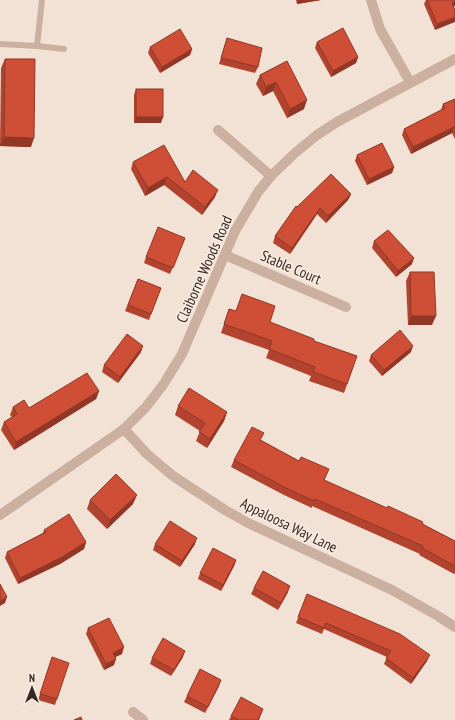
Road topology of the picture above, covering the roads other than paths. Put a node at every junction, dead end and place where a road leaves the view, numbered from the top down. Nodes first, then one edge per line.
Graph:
1 (42, 0) edge
2 (371, 0) edge
3 (0, 44) edge
4 (37, 46) junction
5 (64, 49) dead end
6 (455, 59) edge
7 (410, 82) junction
8 (218, 130) dead end
9 (271, 176) junction
10 (224, 255) junction
11 (346, 307) dead end
12 (124, 429) junction
13 (0, 515) edge
14 (455, 627) edge
15 (133, 712) dead end
16 (143, 720) edge

1 - 4 lane
2 - 7 street
3 - 4 lane
4 - 5 lane
6 - 7 street, Claiborne Woods Road
7 - 9 street, Claiborne Woods Road
8 - 9 street
9 - 10 street, Claiborne Woods Road
10 - 11 street, Stable Court
10 - 12 street, Claiborne Woods Road
12 - 13 street, Claiborne Woods Road
12 - 14 street, Appaloosa Way Lane
15 - 16 street

